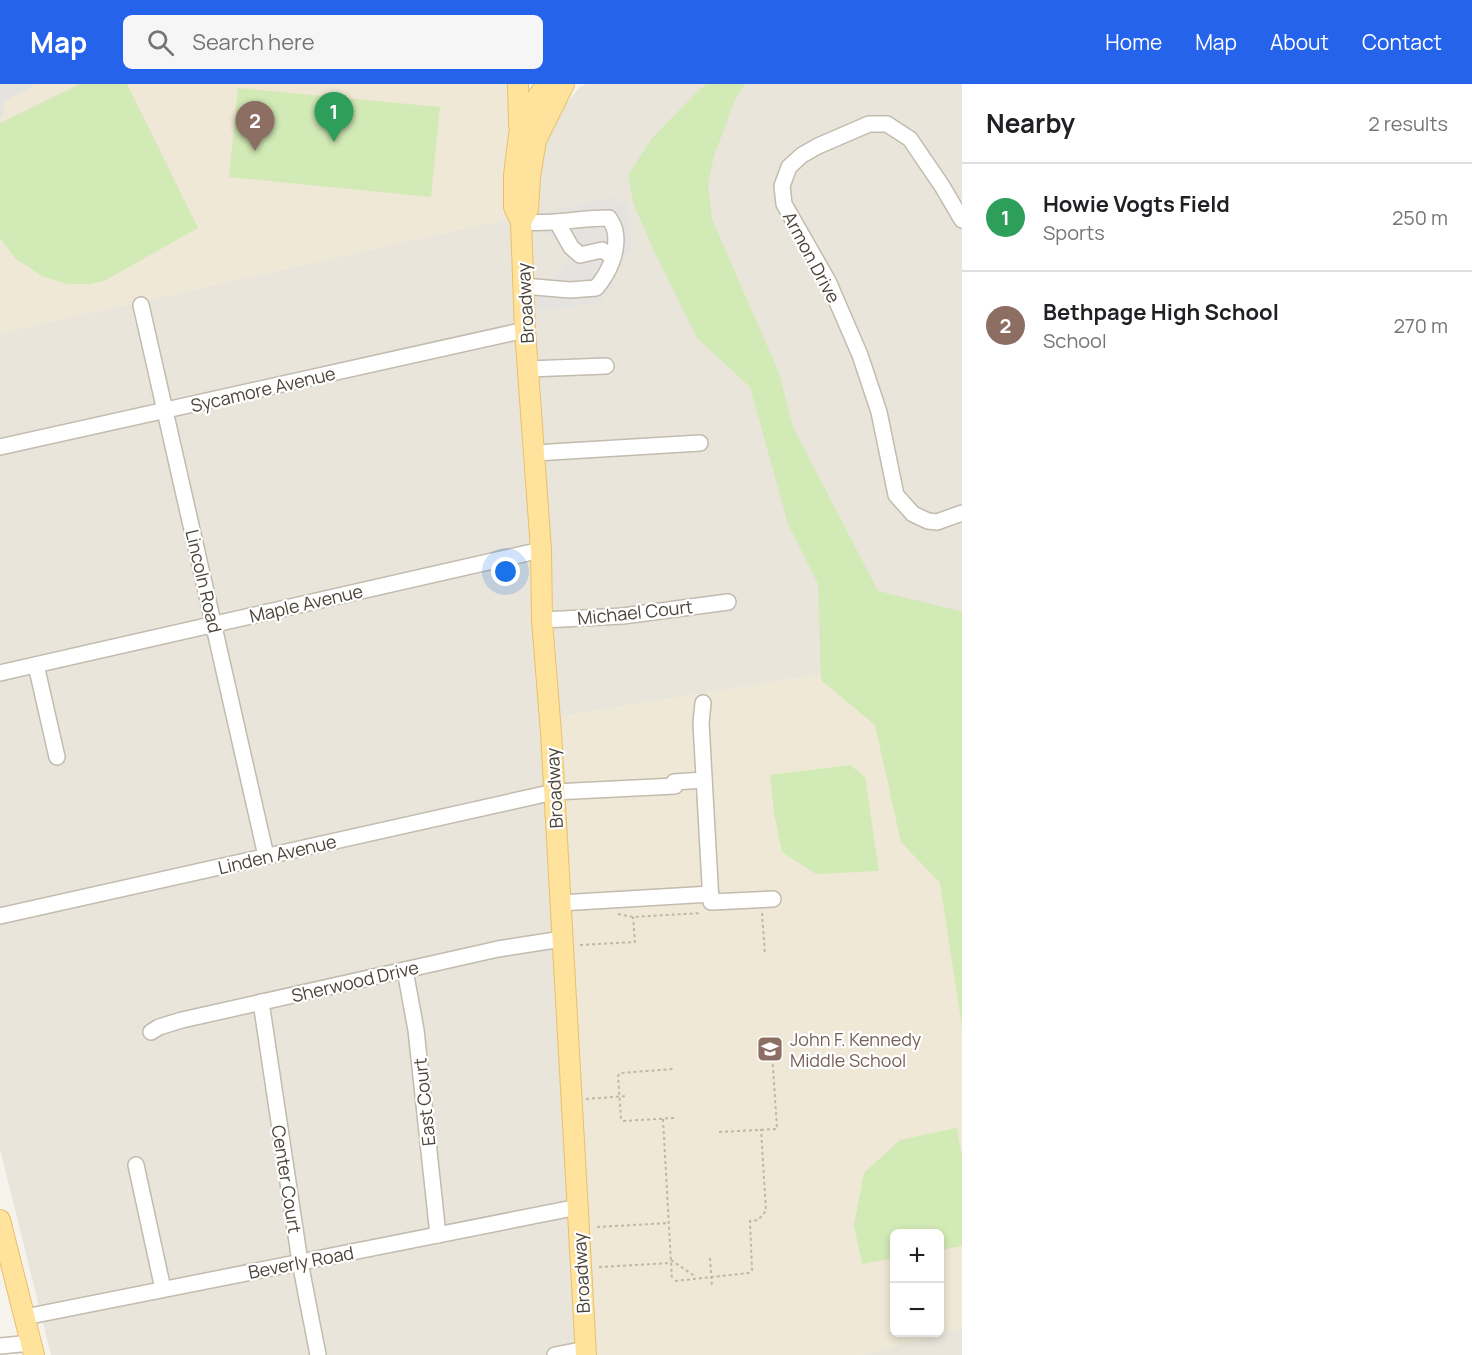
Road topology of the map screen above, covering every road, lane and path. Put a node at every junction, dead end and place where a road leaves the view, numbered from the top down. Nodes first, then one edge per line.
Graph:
1 (518, 84) edge
2 (547, 84) edge
3 (564, 84) edge
4 (519, 135) junction
5 (962, 220) edge
6 (521, 222) junction
7 (557, 222) junction
8 (613, 257) junction
9 (524, 286) junction
10 (141, 305) dead end
11 (525, 330) junction
12 (606, 366) dead end
13 (528, 369) junction
14 (165, 410) junction
15 (700, 443) dead end
16 (0, 447) edge
17 (535, 453) junction
18 (962, 513) edge
19 (541, 550) junction
20 (728, 602) dead end
21 (542, 620) junction
22 (214, 624) junction
23 (36, 665) junction
24 (0, 673) edge
25 (704, 703) dead end
26 (57, 757) dead end
27 (704, 780) junction
28 (554, 792) junction
29 (266, 856) junction
30 (711, 894) junction
31 (773, 899) dead end
32 (560, 903) junction
33 (758, 909) dead end
34 (702, 912) dead end
35 (615, 914) dead end
36 (0, 916) edge
37 (633, 917) junction
38 (571, 942) junction
39 (765, 955) dead end
40 (405, 970) junction
41 (261, 1002) junction
42 (151, 1032) dead end
43 (779, 1045) dead end
44 (674, 1069) dead end
45 (619, 1096) junction
46 (627, 1096) dead end
47 (571, 1100) junction
48 (674, 1118) dead end
49 (663, 1119) junction
50 (761, 1130) junction
51 (719, 1132) dead end
52 (136, 1165) dead end
53 (578, 1207) junction
54 (0, 1220) edge
55 (669, 1223) junction
56 (597, 1227) dead end
57 (438, 1235) junction
58 (710, 1258) dead end
59 (671, 1261) junction
60 (300, 1262) junction
61 (599, 1267) dead end
62 (711, 1277) junction
63 (697, 1278) junction
64 (712, 1287) dead end
65 (163, 1289) junction
66 (25, 1317) junction
67 (0, 1346) edge
68 (33, 1349) edge
69 (586, 1352) edge
70 (318, 1355) edge
71 (555, 1355) edge

1 - 4 main road
2 - 4 main road, Broadway
3 - 6 main road, Broadway
4 - 6 main road, Broadway
5 - 18 street, Armon Drive
6 - 7 street
6 - 9 main road, Broadway
7 - 8 street
7 - 8 street
8 - 9 street
9 - 11 main road, Broadway
10 - 14 street, Lincoln Road
11 - 13 main road, Broadway
11 - 14 street, Sycamore Avenue
12 - 13 street
13 - 17 main road, Broadway
14 - 16 street, Sycamore Avenue
14 - 22 street, Lincoln Road
15 - 17 street
17 - 19 main road, Broadway
19 - 21 main road, Broadway
19 - 22 street, Maple Avenue
20 - 21 street, Michael Court
21 - 28 main road, Broadway
22 - 23 street, Maple Avenue
22 - 29 street, Lincoln Road
23 - 24 street, Maple Avenue
23 - 26 street
25 - 27 street
27 - 28 street, Linden Avenue
27 - 30 street
28 - 29 street, Linden Avenue
28 - 32 main road, Broadway
29 - 36 street, Linden Avenue
30 - 31 street
30 - 32 street
32 - 38 main road, Broadway
33 - 39 path
34 - 37 path
35 - 37 path
37 - 38 path
38 - 40 street, Sherwood Drive
38 - 47 main road, Broadway
40 - 41 street, Sherwood Drive
40 - 57 street, East Court
41 - 42 street, Sherwood Drive
41 - 60 street, Center Court
43 - 50 path
44 - 45 path
45 - 46 path
45 - 47 path
45 - 49 path
47 - 53 main road, Broadway
48 - 49 path
49 - 55 path
50 - 51 path
50 - 62 path
52 - 65 street
53 - 57 street, Beverly Road
53 - 69 main road, Broadway
54 - 66 main road
55 - 56 path
55 - 59 path
57 - 60 street, Beverly Road
58 - 62 path
59 - 61 path
59 - 63 path
59 - 63 path
60 - 65 street, Beverly Road
60 - 70 street, Center Court
62 - 63 path
62 - 64 path
65 - 66 street, Beverly Road
66 - 68 main road
67 - 68 street
69 - 71 street

